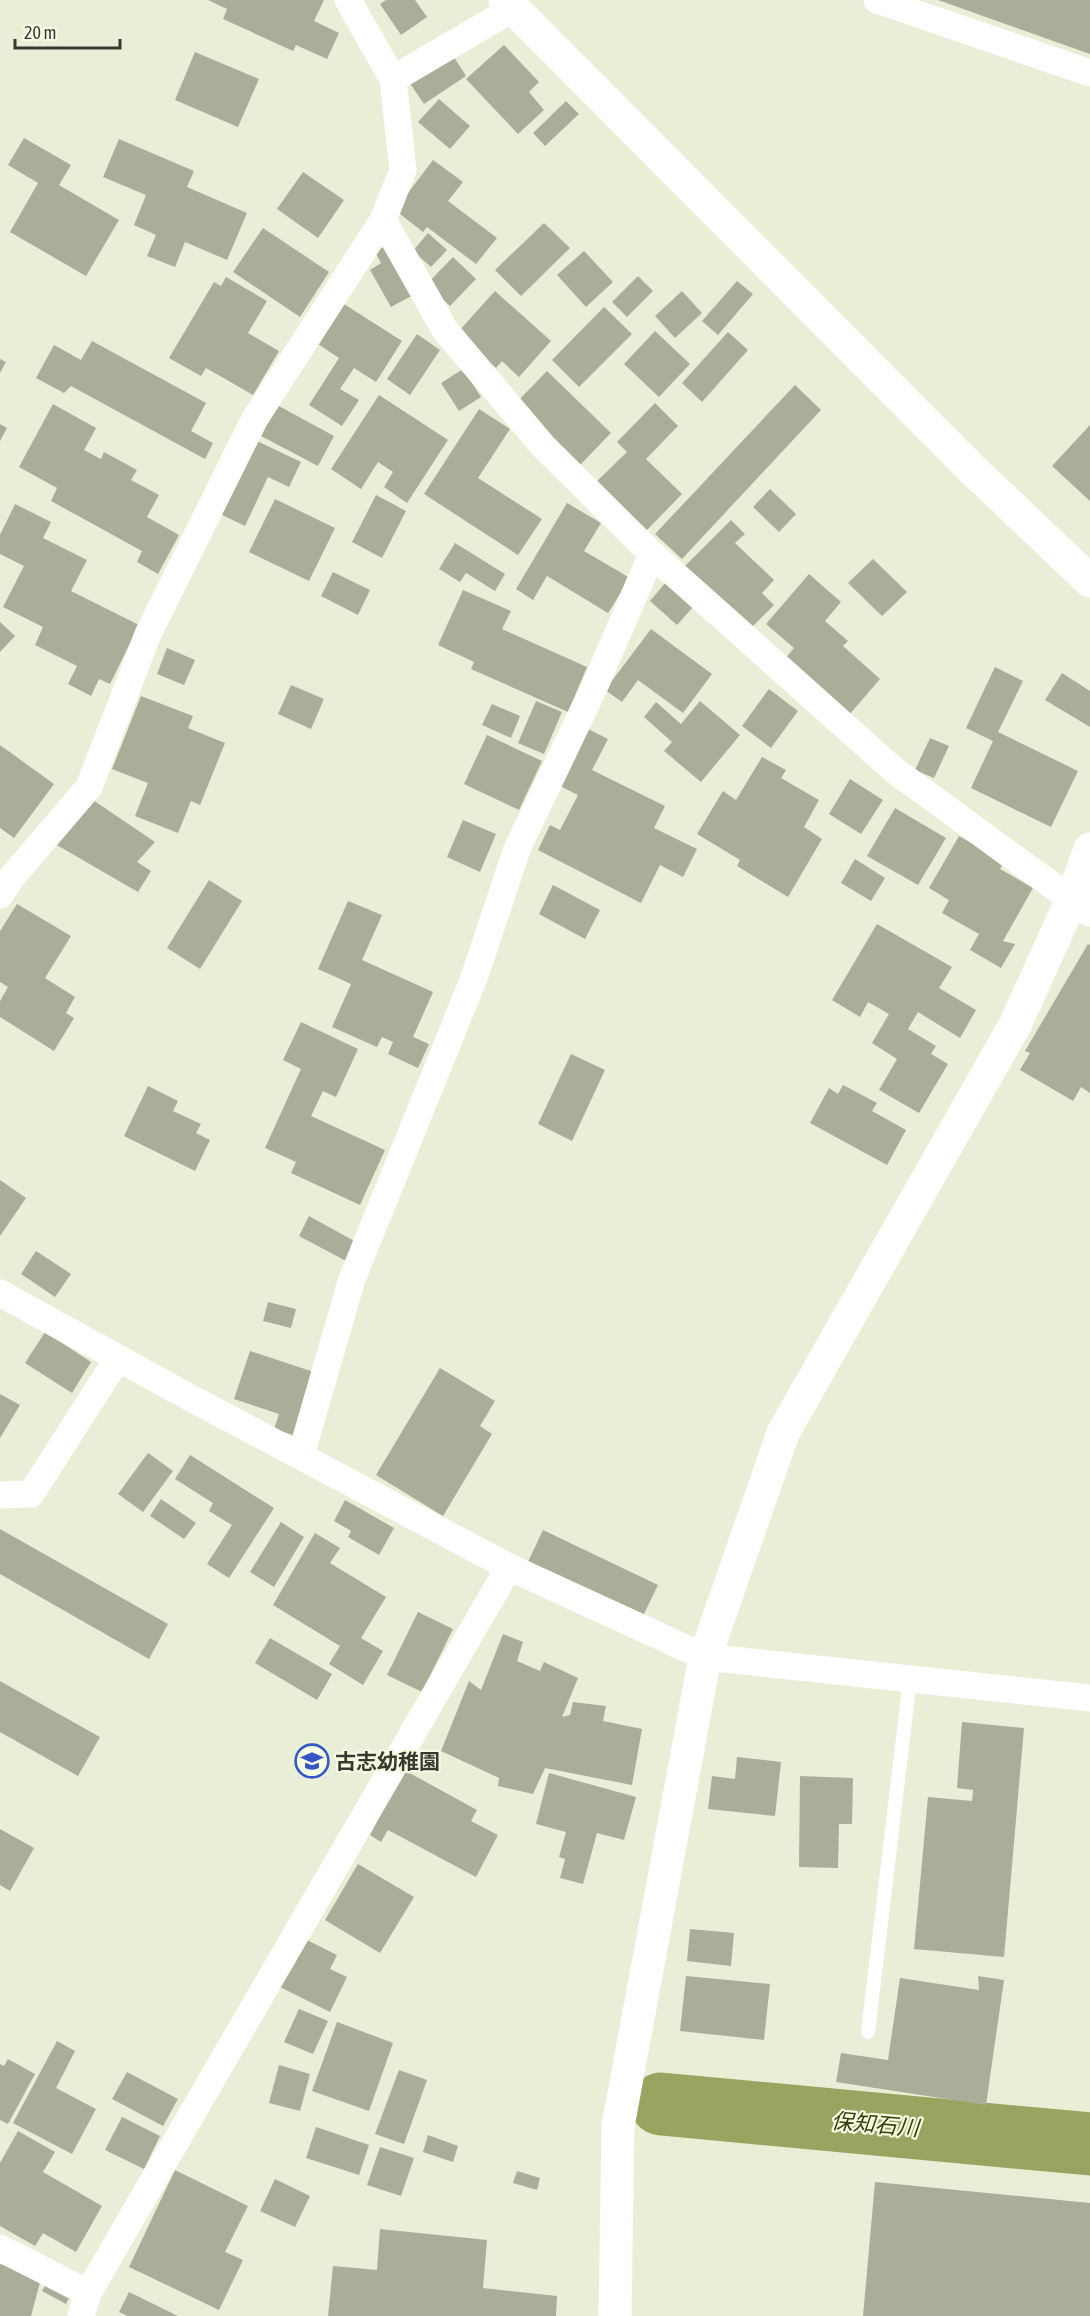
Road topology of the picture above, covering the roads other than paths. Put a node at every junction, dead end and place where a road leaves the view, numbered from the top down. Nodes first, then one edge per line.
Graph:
1 (348, 0) edge
2 (877, 0) edge
3 (509, 4) edge
4 (1090, 73) edge
5 (393, 79) junction
6 (383, 220) junction
7 (652, 555) junction
8 (1090, 581) edge
9 (1090, 849) edge
10 (0, 895) edge
11 (1081, 906) edge
12 (0, 1293) edge
13 (118, 1358) junction
14 (301, 1455) junction
15 (0, 1495) edge
16 (508, 1567) junction
17 (705, 1657) junction
18 (910, 1679) junction
19 (1090, 1698) edge
20 (868, 2032) dead end
21 (0, 2248) edge
22 (85, 2304) edge
23 (615, 2316) edge

1 - 5 street
2 - 4 street
3 - 5 street
3 - 8 street
5 - 6 street
6 - 7 street
6 - 10 street
7 - 11 street
7 - 14 street
9 - 11 street
11 - 17 street
12 - 13 street
13 - 14 street
13 - 15 street
14 - 16 street
16 - 17 street
16 - 22 street
17 - 18 street
17 - 23 street
18 - 19 street
18 - 20 lane
21 - 22 street

